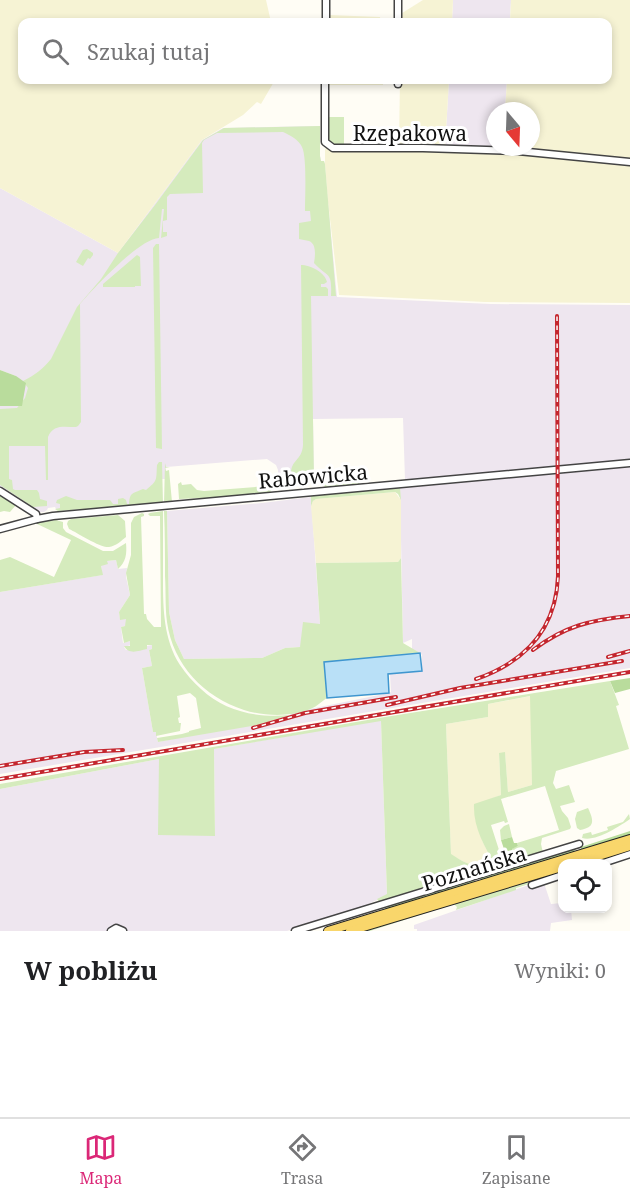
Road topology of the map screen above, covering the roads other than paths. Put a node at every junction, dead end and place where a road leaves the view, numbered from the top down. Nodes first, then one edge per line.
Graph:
1 (326, 0) edge
2 (398, 0) edge
3 (326, 18) edge
4 (398, 18) edge
5 (325, 84) edge
6 (630, 162) edge
7 (630, 464) edge
8 (0, 491) edge
9 (37, 519) junction
10 (0, 529) edge
11 (629, 841) edge
12 (579, 844) dead end
13 (630, 854) edge
14 (585, 859) edge
15 (612, 860) edge
16 (558, 868) edge
17 (558, 876) edge
18 (532, 885) dead end
19 (357, 930) edge
20 (111, 931) edge
21 (123, 931) edge
22 (295, 931) edge
23 (328, 931) edge
24 (350, 931) edge

1 - 3 street
2 - 4 street
5 - 6 street, Rzepakowa
7 - 9 street, Rabowicka
8 - 9 street
9 - 10 street, Rabowicka
11 - 14 main road, Poznańska
11 - 23 main road, Poznańska
12 - 22 street
13 - 15 street
16 - 19 main road, Poznańska
17 - 18 street
19 - 24 main road, Poznańska
20 - 21 street

